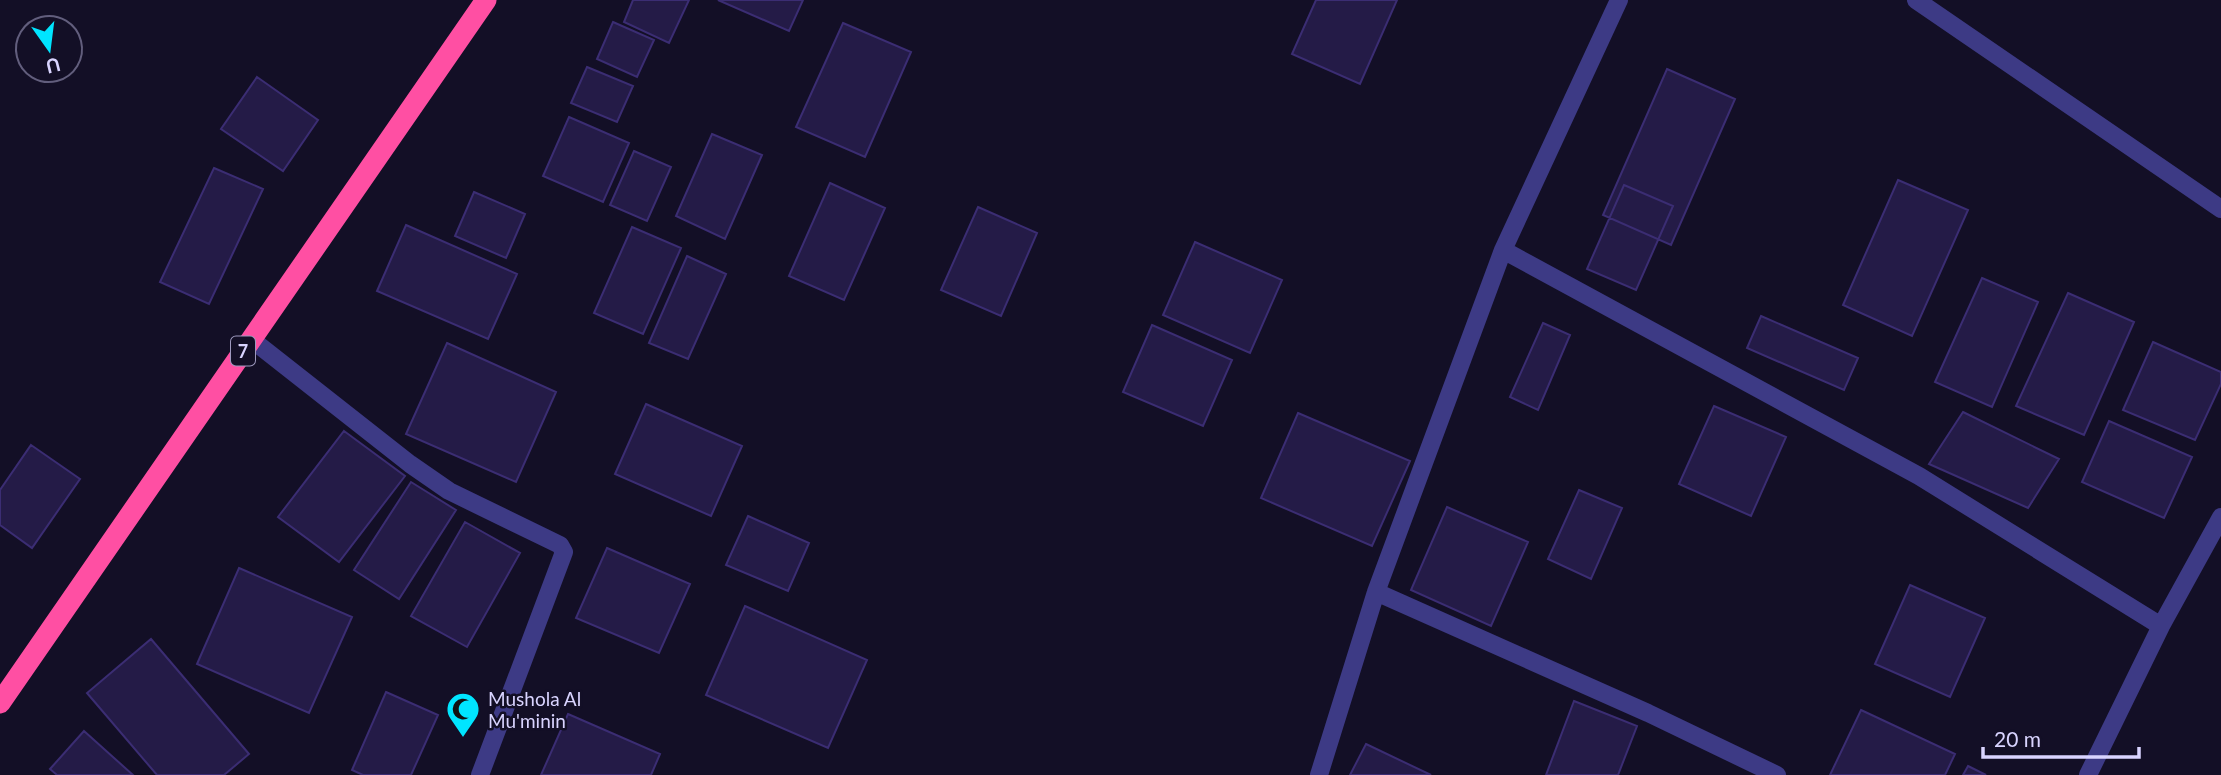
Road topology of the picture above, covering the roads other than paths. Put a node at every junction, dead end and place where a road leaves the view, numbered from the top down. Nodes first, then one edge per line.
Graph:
1 (486, 0) edge
2 (1619, 0) edge
3 (1916, 0) edge
4 (2221, 209) edge
5 (1503, 250) junction
6 (251, 339) junction
7 (2221, 517) edge
8 (1376, 592) junction
9 (2161, 626) junction
10 (0, 703) edge
11 (480, 775) edge
12 (1319, 775) edge
13 (1777, 775) edge
14 (2088, 775) edge

1 - 6 highway, 7
2 - 5 street
3 - 4 street
5 - 8 street
5 - 9 street
6 - 10 highway, 7
6 - 11 street
7 - 9 street
8 - 12 street
8 - 13 street
9 - 14 street

